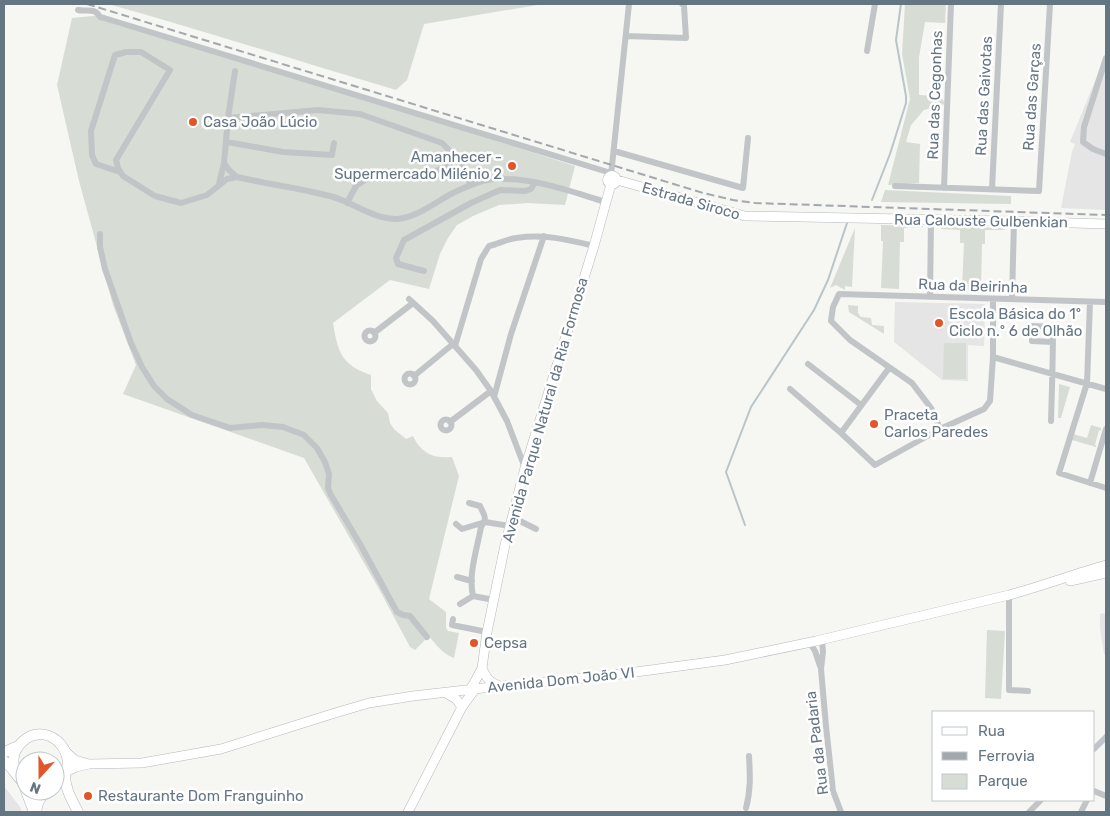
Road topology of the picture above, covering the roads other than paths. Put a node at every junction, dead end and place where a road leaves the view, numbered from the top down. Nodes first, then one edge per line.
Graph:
1 (629, 4) edge
2 (682, 4) edge
3 (874, 4) edge
4 (952, 4) edge
5 (1001, 4) edge
6 (1050, 4) edge
7 (78, 10) dead end
8 (626, 36) junction
9 (867, 51) dead end
10 (1106, 58) edge
11 (235, 71) dead end
12 (228, 118) junction
13 (748, 138) dead end
14 (227, 142) junction
15 (334, 143) dead end
16 (614, 151) junction
17 (1106, 154) edge
18 (457, 158) junction
19 (224, 164) junction
20 (120, 172) junction
21 (237, 177) junction
22 (612, 178) junction
23 (535, 182) junction
24 (219, 184) junction
25 (471, 185) junction
26 (895, 186) dead end
27 (944, 188) junction
28 (992, 189) junction
29 (606, 202) junction
30 (347, 203) junction
31 (856, 218) joint
32 (932, 220) junction
33 (1014, 221) junction
34 (1106, 224) edge
35 (100, 234) dead end
36 (544, 236) junction
37 (594, 246) junction
38 (424, 272) dead end
39 (930, 297) junction
40 (993, 299) junction
41 (1012, 299) junction
42 (1090, 302) junction
43 (1106, 302) edge
44 (374, 333) dead end
45 (1053, 342) dead end
46 (454, 345) junction
47 (992, 357) junction
48 (808, 364) dead end
49 (889, 368) junction
50 (1053, 374) junction
51 (414, 376) dead end
52 (500, 377) junction
53 (484, 381) junction
54 (1087, 383) junction
55 (790, 390) dead end
56 (1106, 390) edge
57 (493, 394) junction
58 (862, 405) junction
59 (1051, 421) dead end
60 (450, 422) dead end
61 (940, 428) junction
62 (1106, 429) edge
63 (841, 433) junction
64 (525, 468) junction
65 (1090, 483) junction
66 (1106, 488) edge
67 (469, 503) dead end
68 (485, 522) junction
69 (511, 522) junction
70 (456, 524) dead end
71 (536, 529) dead end
72 (1106, 566) edge
73 (1106, 573) edge
74 (457, 577) dead end
75 (472, 581) junction
76 (1034, 588) junction
77 (1009, 595) junction
78 (473, 596) junction
79 (494, 600) junction
80 (460, 604) dead end
81 (453, 618) dead end
82 (487, 632) junction
83 (427, 638) dead end
84 (822, 640) junction
85 (810, 643) junction
86 (821, 669) junction
87 (482, 674) junction
88 (501, 686) junction
89 (472, 689) junction
90 (1028, 691) dead end
91 (446, 693) junction
92 (462, 704) junction
93 (1106, 737) edge
94 (18, 746) junction
95 (1095, 747) edge
96 (16, 751) edge
97 (4, 752) edge
98 (66, 752) junction
99 (15, 754) edge
100 (749, 756) dead end
101 (4, 761) edge
102 (89, 764) junction
103 (15, 771) joint
104 (65, 773) joint
105 (65, 782) edge
106 (65, 792) edge
107 (69, 794) junction
108 (1040, 801) edge
109 (78, 812) edge
110 (408, 812) edge
111 (752, 812) edge
112 (841, 812) edge
113 (1029, 812) edge

1 - 8 street
2 - 8 street
3 - 9 street
4 - 27 street, Rua das Cegonhas
5 - 28 street, Rua das Gaivotas
6 - 28 street, Rua das Garças
7 - 22 street
8 - 16 street
10 - 17 street
11 - 12 street
12 - 14 street
12 - 18 street
13 - 16 street
14 - 15 street
14 - 19 street
16 - 22 street
18 - 25 street
18 - 30 street
19 - 21 street
19 - 24 street
20 - 20 street
20 - 24 street
21 - 24 street
21 - 30 street
22 - 29 street, Avenida Parque Natural da Ria Formosa
22 - 31 street, Estrada Siroco
23 - 25 street
23 - 29 street
23 - 38 street
25 - 30 street
26 - 27 street
27 - 28 street
29 - 37 street, Avenida Parque Natural da Ria Formosa
31 - 32 street, Rua Calouste Gulbenkian
32 - 33 street, Rua Calouste Gulbenkian
32 - 39 street
33 - 34 street, Rua Calouste Gulbenkian
33 - 41 street
35 - 83 street
36 - 37 street
36 - 46 street
36 - 52 street
37 - 64 street, Avenida Parque Natural da Ria Formosa
39 - 40 street, Rua da Beirinha
39 - 49 street, Rua da Beirinha
40 - 41 street, Rua da Beirinha
40 - 47 street
41 - 42 street, Rua da Beirinha
42 - 43 street, Rua da Beirinha
42 - 54 street
44 - 46 street
45 - 50 street
46 - 51 street
46 - 53 street
47 - 50 street
47 - 61 street
48 - 58 street
49 - 58 street
49 - 61 street
50 - 54 street
50 - 59 street
52 - 53 street
52 - 57 street
53 - 57 street
54 - 56 street
54 - 65 street
55 - 63 street
57 - 60 street
57 - 64 street
58 - 63 street
61 - 63 street
62 - 65 street
64 - 69 street, Avenida Parque Natural da Ria Formosa
65 - 66 street
67 - 68 street
68 - 69 street
68 - 70 street
68 - 75 street
69 - 71 street
69 - 79 street, Avenida Parque Natural da Ria Formosa
72 - 76 street, Avenida Dom João VI
73 - 76 street, Avenida Dom João VI
74 - 75 street
75 - 78 street
76 - 77 street, Avenida Dom João VI
77 - 84 street, Avenida Dom João VI
77 - 90 street
78 - 79 street
78 - 80 street
79 - 82 street, Avenida Parque Natural da Ria Formosa
81 - 82 street
82 - 87 street, Avenida Parque Natural da Ria Formosa
84 - 85 street, Avenida Dom João VI
84 - 86 street
85 - 86 street
85 - 88 street, Avenida Dom João VI
86 - 112 street, Rua da Padaria
87 - 88 street
87 - 89 street, Avenida Parque Natural da Ria Formosa
87 - 89 street
88 - 89 street, Avenida Dom João VI
89 - 91 street, Avenida Dom João VI
89 - 92 street
91 - 92 street
91 - 102 street, Avenida Dom João VI
92 - 110 street
93 - 95 street
94 - 96 main road
94 - 97 main road
94 - 98 main road
98 - 102 street, Avenida Dom João VI
98 - 104 main road
99 - 103 main road
100 - 111 street
101 - 103 main road
102 - 104 street, Avenida Dom João VI
105 - 107 main road
106 - 107 main road
107 - 109 main road
108 - 113 street

